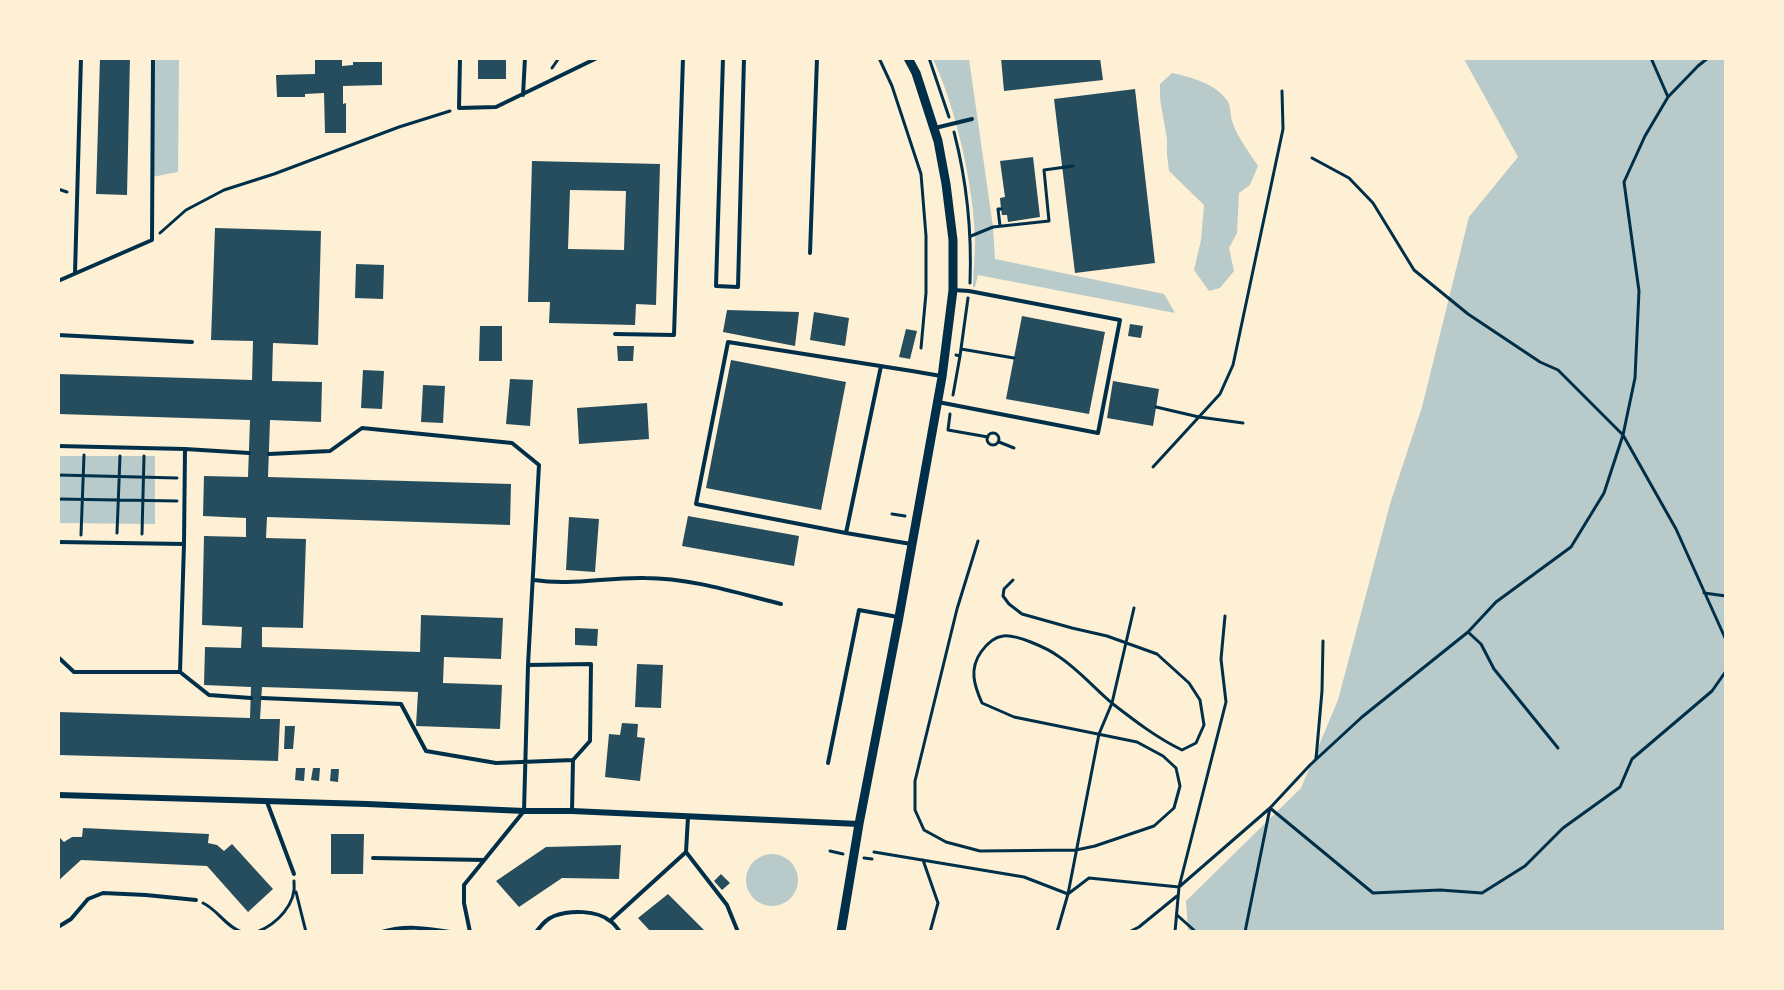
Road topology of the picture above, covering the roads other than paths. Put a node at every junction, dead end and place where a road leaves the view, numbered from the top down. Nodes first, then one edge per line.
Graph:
1 (81, 58) edge
2 (153, 58) edge
3 (460, 58) edge
4 (525, 58) edge
5 (597, 58) edge
6 (683, 58) edge
7 (723, 58) edge
8 (744, 58) edge
9 (817, 58) edge
10 (908, 58) edge
11 (524, 95) junction
12 (972, 119) dead end
13 (934, 128) junction
14 (810, 253) dead end
15 (75, 273) junction
16 (58, 281) edge
17 (954, 290) junction
18 (615, 334) dead end
19 (58, 336) edge
20 (192, 342) dead end
21 (881, 366) junction
22 (942, 377) junction
23 (937, 402) junction
24 (58, 446) edge
25 (185, 449) junction
26 (249, 453) dead end
27 (269, 454) dead end
28 (846, 533) junction
29 (58, 542) edge
30 (184, 544) junction
31 (912, 544) junction
32 (534, 580) junction
33 (781, 604) dead end
34 (899, 617) junction
35 (58, 657) edge
36 (528, 665) junction
37 (180, 672) junction
38 (251, 698) dead end
39 (262, 699) dead end
40 (573, 759) junction
41 (526, 761) junction
42 (828, 763) dead end
43 (58, 795) edge
44 (267, 801) junction
45 (524, 811) junction
46 (572, 811) junction
47 (688, 817) junction
48 (859, 824) junction
49 (686, 852) junction
50 (373, 858) dead end
51 (484, 860) junction
52 (294, 874) road end
53 (196, 900) road end
54 (610, 921) junction
55 (58, 927) edge
56 (382, 932) edge
57 (450, 932) edge
58 (470, 932) edge
59 (536, 932) edge
60 (620, 932) edge
61 (738, 932) edge
62 (841, 932) edge

1 - 15 lane
2 - 15 lane
3 - 11 lane
4 - 11 lane
5 - 11 lane
6 - 18 lane
7 - 8 lane
9 - 14 lane
10 - 13 street
12 - 13 lane
13 - 17 street
15 - 16 lane
17 - 22 street
17 - 23 lane
19 - 20 lane
21 - 22 lane
21 - 28 lane
21 - 28 lane
22 - 23 street
23 - 31 street
24 - 25 lane
25 - 26 lane
25 - 30 lane
27 - 32 lane
28 - 31 lane
29 - 30 lane
30 - 37 lane
31 - 34 street
32 - 33 lane
32 - 36 lane
34 - 42 lane
34 - 48 street
35 - 37 lane
36 - 40 lane
36 - 41 lane
37 - 38 lane
39 - 41 lane
40 - 41 lane
40 - 46 lane
41 - 45 lane
43 - 44 street
44 - 45 street
44 - 52 lane
45 - 46 street
45 - 51 lane
46 - 47 street
47 - 48 street
47 - 49 lane
48 - 62 street
49 - 54 lane
49 - 61 lane
50 - 51 lane
51 - 58 lane
53 - 55 lane
54 - 59 lane
54 - 60 lane
56 - 57 lane

